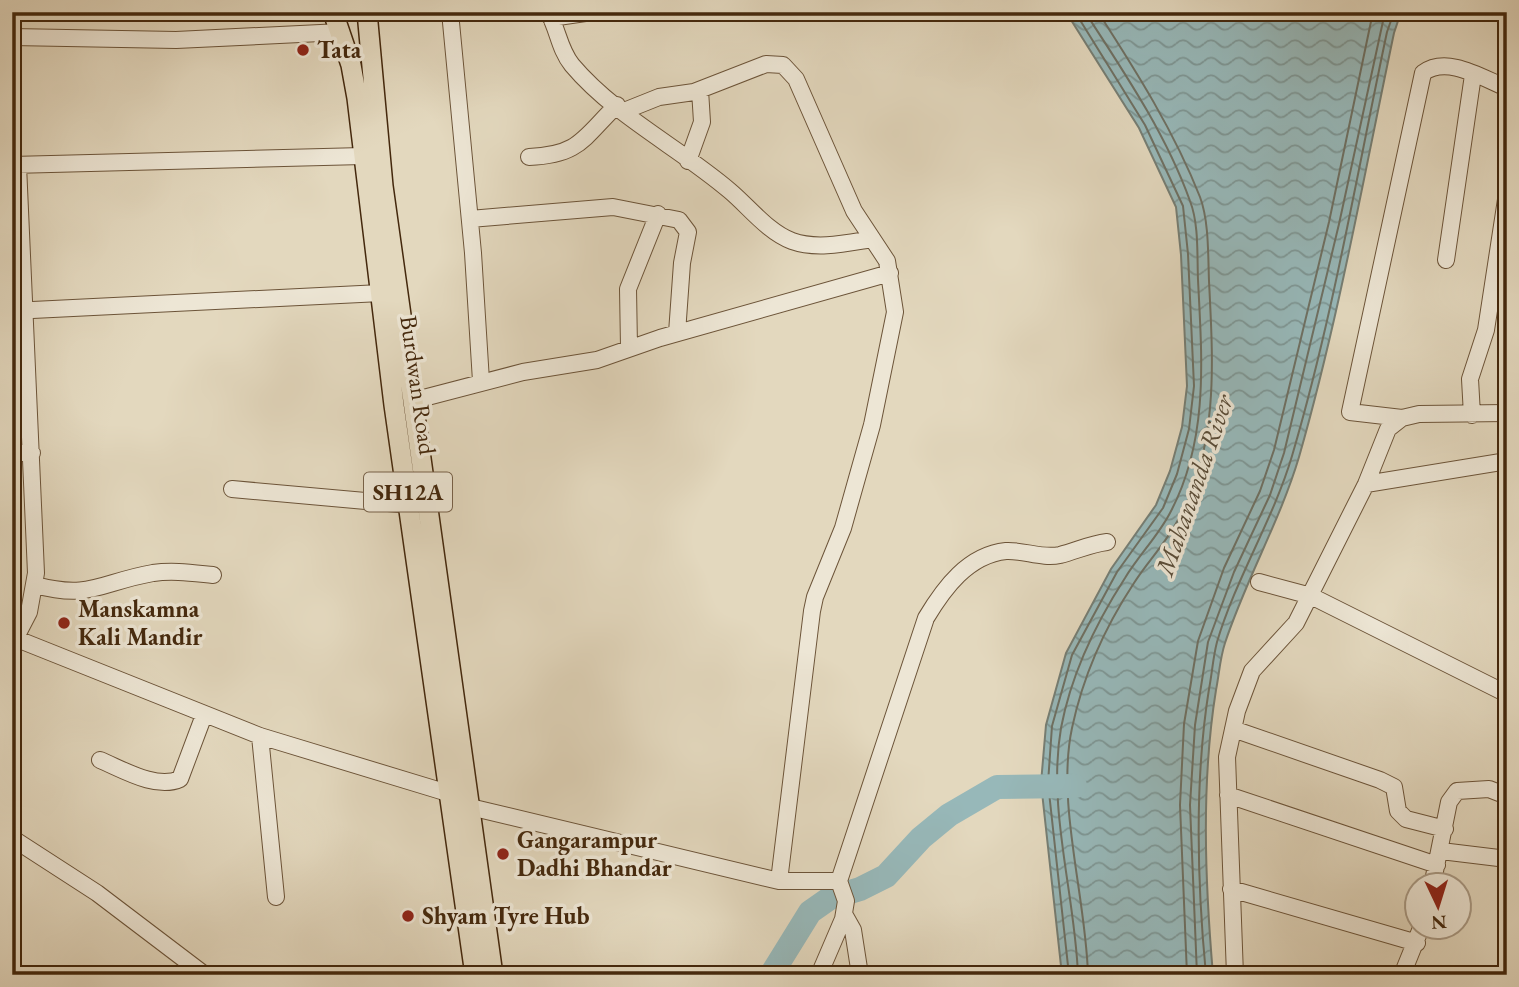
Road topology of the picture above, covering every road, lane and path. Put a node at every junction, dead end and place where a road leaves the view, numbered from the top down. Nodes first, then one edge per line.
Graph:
1 (333, 12) edge
2 (367, 12) edge
3 (450, 12) edge
4 (592, 12) edge
5 (549, 15) edge
6 (341, 32) junction
7 (12, 37) edge
8 (1473, 75) junction
9 (1507, 88) edge
10 (700, 89) junction
11 (366, 105) junction
12 (621, 108) junction
13 (363, 156) junction
14 (529, 157) dead end
15 (688, 161) junction
16 (15, 165) edge
17 (1507, 193) edge
18 (658, 214) junction
19 (470, 219) junction
20 (872, 239) junction
21 (1446, 260) dead end
22 (890, 273) junction
23 (381, 293) junction
24 (19, 311) edge
25 (677, 333) junction
26 (629, 347) junction
27 (481, 381) junction
28 (412, 401) junction
29 (1507, 413) edge
30 (1472, 415) junction
31 (1402, 418) junction
32 (12, 453) edge
33 (32, 453) junction
34 (1507, 461) edge
35 (1366, 484) junction
36 (232, 489) dead end
37 (410, 505) junction
38 (1107, 542) dead end
39 (213, 575) dead end
40 (1259, 582) dead end
41 (35, 585) junction
42 (1311, 596) junction
43 (14, 638) edge
44 (1507, 694) edge
45 (204, 715) junction
46 (1233, 729) junction
47 (260, 736) junction
48 (100, 760) dead end
49 (451, 794) junction
50 (1228, 795) junction
51 (1507, 796) edge
52 (470, 807) junction
53 (1446, 829) junction
54 (12, 838) edge
55 (1439, 858) junction
56 (1507, 859) edge
57 (1436, 872) edge
58 (779, 881) junction
59 (1231, 889) junction
60 (843, 896) junction
61 (276, 897) dead end
62 (474, 904) junction
63 (1404, 931) edge
64 (1416, 942) edge
65 (205, 975) edge
66 (475, 975) edge
67 (493, 975) edge
68 (819, 975) edge
69 (860, 975) edge
70 (1235, 975) edge
71 (1402, 975) edge

1 - 6 main road, Burdwan Road / SH12A
2 - 11 main road, Burdwan Road / SH12A
3 - 19 street
4 - 5 street
5 - 12 street
6 - 7 street
6 - 11 main road, Burdwan Road / SH12A
8 - 9 street
8 - 21 street
8 - 31 street
10 - 12 street
10 - 15 street
10 - 20 street
11 - 13 main road, Burdwan Road / SH12A
11 - 28 main road, Burdwan Road / SH12A
12 - 14 street
12 - 15 street
13 - 16 street
13 - 23 main road, Burdwan Road / SH12A
15 - 20 street
16 - 24 street
17 - 30 street
18 - 19 street
18 - 25 street
18 - 26 street
19 - 27 street
20 - 22 street
22 - 25 street
22 - 58 street
23 - 24 street
23 - 37 main road, Burdwan Road / SH12A
24 - 33 street
25 - 26 street
26 - 27 street
27 - 28 street
28 - 52 main road, Burdwan Road / SH12A
29 - 30 street
30 - 31 street
31 - 35 street
32 - 33 street
33 - 41 street
34 - 35 street
35 - 42 street
36 - 37 street
37 - 49 main road, Burdwan Road / SH12A
38 - 60 street
39 - 41 street
40 - 42 street
41 - 43 street
42 - 44 street
42 - 46 street
43 - 45 street
45 - 47 street
45 - 48 street
46 - 50 street
46 - 53 street
47 - 49 street
47 - 61 street
49 - 62 main road, Burdwan Road / SH12A
50 - 55 street
50 - 59 street
51 - 53 street
52 - 58 street
52 - 62 main road, Burdwan Road / SH12A
53 - 55 street
54 - 65 street
55 - 56 street
55 - 57 street
58 - 60 street
59 - 63 street
59 - 70 street
60 - 68 street
60 - 69 street
62 - 66 main road, Burdwan Road / SH12A
62 - 67 main road, Burdwan Road / SH12A
64 - 71 street

